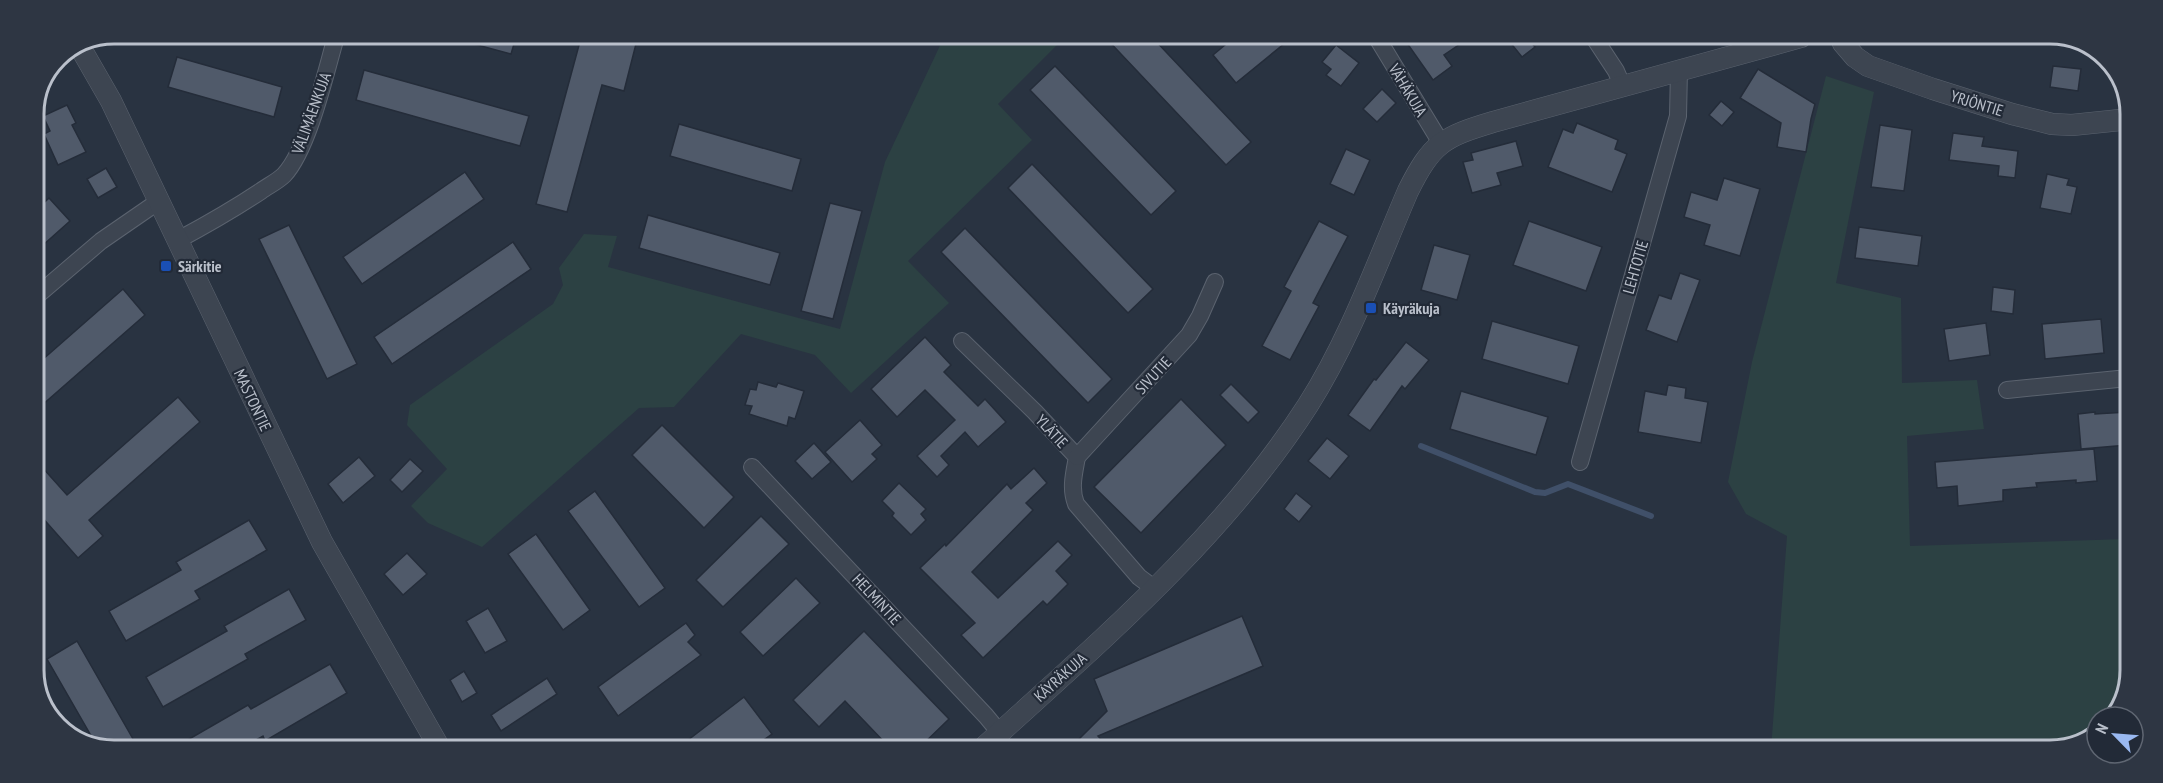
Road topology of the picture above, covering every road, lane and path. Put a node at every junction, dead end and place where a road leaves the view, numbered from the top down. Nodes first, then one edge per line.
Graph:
1 (334, 44) edge
2 (1381, 44) edge
3 (1598, 44) edge
4 (1775, 44) edge
5 (1845, 44) edge
6 (82, 51) edge
7 (1679, 70) junction
8 (1622, 85) junction
9 (2119, 119) edge
10 (1441, 144) junction
11 (159, 201) junction
12 (178, 240) junction
13 (1215, 282) dead end
14 (44, 290) edge
15 (962, 341) dead end
16 (2119, 379) edge
17 (2007, 390) dead end
18 (1077, 457) junction
19 (1580, 462) dead end
20 (752, 467) dead end
21 (1155, 589) junction
22 (1000, 733) junction
23 (435, 740) edge
24 (992, 740) edge

1 - 12 street, VÄLIMÄENKUJA
2 - 10 street, VÄHÄKUJA
3 - 8 street
4 - 7 street, KÄYRÄKUJA
5 - 9 street, YRJÖNTIE
6 - 11 street, MASTONTIE
7 - 8 street, KÄYRÄKUJA
7 - 19 street, LEHTOTIE
8 - 10 street, KÄYRÄKUJA
10 - 21 street, KÄYRÄKUJA
11 - 12 street, MASTONTIE
11 - 14 street
12 - 23 street, MASTONTIE
13 - 18 street, SIVUTIE
15 - 18 street, YLÄTIE
16 - 17 street
18 - 21 street, YLÄTIE
20 - 22 street, HELMINTIE
21 - 22 street, KÄYRÄKUJA
22 - 24 street, KÄYRÄKUJA

